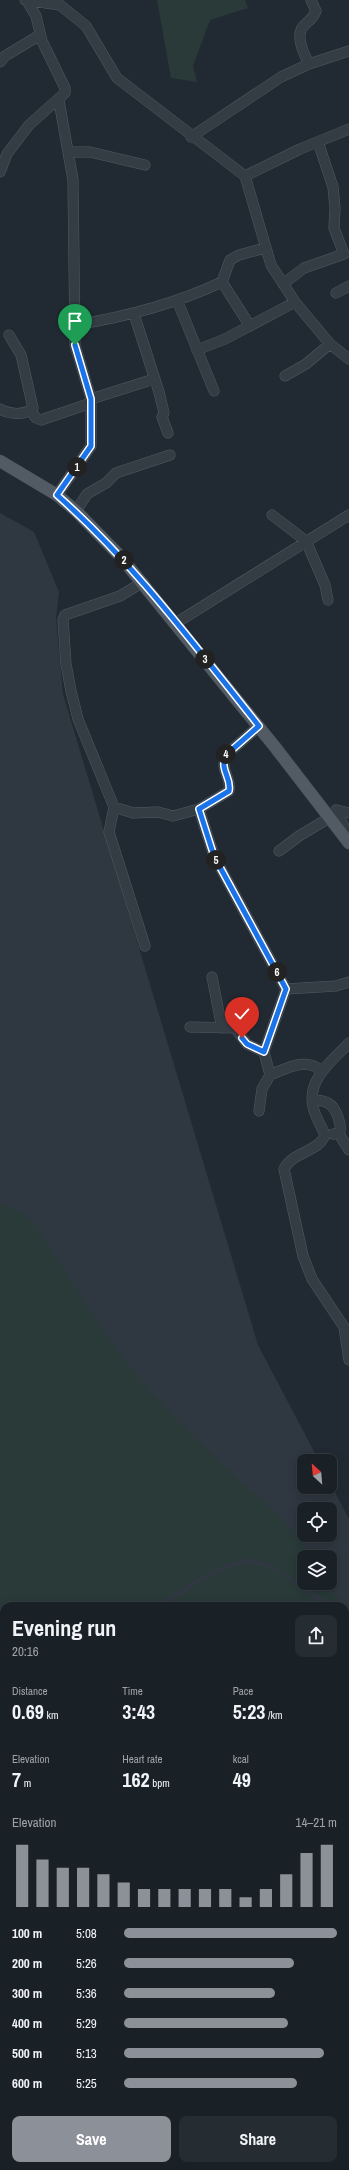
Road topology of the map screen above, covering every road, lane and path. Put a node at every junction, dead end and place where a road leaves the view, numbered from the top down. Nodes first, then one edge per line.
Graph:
1 (26, 0) edge
2 (311, 0) edge
3 (40, 34) junction
4 (349, 50) edge
5 (0, 62) edge
6 (309, 64) junction
7 (59, 101) junction
8 (349, 129) edge
9 (191, 137) junction
10 (318, 142) junction
11 (68, 152) junction
12 (145, 165) dead end
13 (0, 172) edge
14 (245, 176) junction
15 (265, 248) junction
16 (347, 255) edge
17 (222, 282) junction
18 (283, 284) junction
19 (349, 286) edge
20 (336, 293) dead end
21 (177, 300) junction
22 (295, 302) junction
23 (134, 314) junction
24 (74, 325) junction
25 (250, 326) junction
26 (9, 335) dead end
27 (330, 344) junction
28 (197, 350) junction
29 (349, 358) edge
30 (285, 376) dead end
31 (154, 378) junction
32 (214, 391) dead end
33 (91, 401) junction
34 (0, 409) edge
35 (31, 411) junction
36 (168, 433) dead end
37 (170, 455) dead end
38 (0, 461) edge
39 (57, 495) junction
40 (76, 512) junction
41 (272, 515) dead end
42 (349, 515) edge
43 (306, 541) junction
44 (143, 582) junction
45 (328, 600) dead end
46 (176, 623) junction
47 (259, 726) junction
48 (114, 807) junction
49 (199, 809) junction
50 (349, 813) edge
51 (329, 818) junction
52 (347, 839) edge
53 (279, 851) dead end
54 (145, 946) dead end
55 (212, 978) dead end
56 (349, 982) edge
57 (286, 989) junction
58 (190, 1027) dead end
59 (222, 1028) junction
60 (349, 1043) edge
61 (264, 1052) junction
62 (322, 1071) junction
63 (270, 1075) junction
64 (312, 1100) junction
65 (259, 1111) dead end
66 (340, 1134) junction
67 (325, 1135) junction
68 (349, 1150) edge
69 (349, 1360) edge

1 - 3 street
1 - 9 street
2 - 6 street
3 - 5 street
3 - 7 street
4 - 6 street
6 - 9 street
7 - 11 street
7 - 13 street
8 - 10 street
9 - 14 street
10 - 14 street
10 - 16 street
11 - 12 street
11 - 24 street
14 - 15 street
15 - 17 street
15 - 18 street
16 - 18 street
17 - 21 street
17 - 25 street
18 - 22 street
19 - 20 street
21 - 23 street
21 - 28 street
22 - 25 street
22 - 27 street
23 - 24 street
23 - 31 street
24 - 33 street
25 - 28 street
26 - 35 street
27 - 29 street
27 - 30 street
28 - 32 street
31 - 33 street
31 - 36 street
33 - 35 street
33 - 39 street
34 - 35 street
37 - 40 street
38 - 39 main road
39 - 40 main road
40 - 44 main road
41 - 43 street
42 - 43 street
43 - 45 street
43 - 46 street
44 - 46 main road
44 - 48 street
46 - 47 main road
47 - 49 street
47 - 51 main road
48 - 49 street
48 - 54 street
49 - 57 street
50 - 52 street
51 - 52 main road
51 - 53 street
55 - 59 street
56 - 57 street
57 - 61 street
58 - 59 street
59 - 61 street
60 - 62 street
61 - 63 street
62 - 63 street
62 - 64 street
63 - 65 street
64 - 66 street
64 - 67 street
66 - 67 street
66 - 68 street
67 - 69 street

